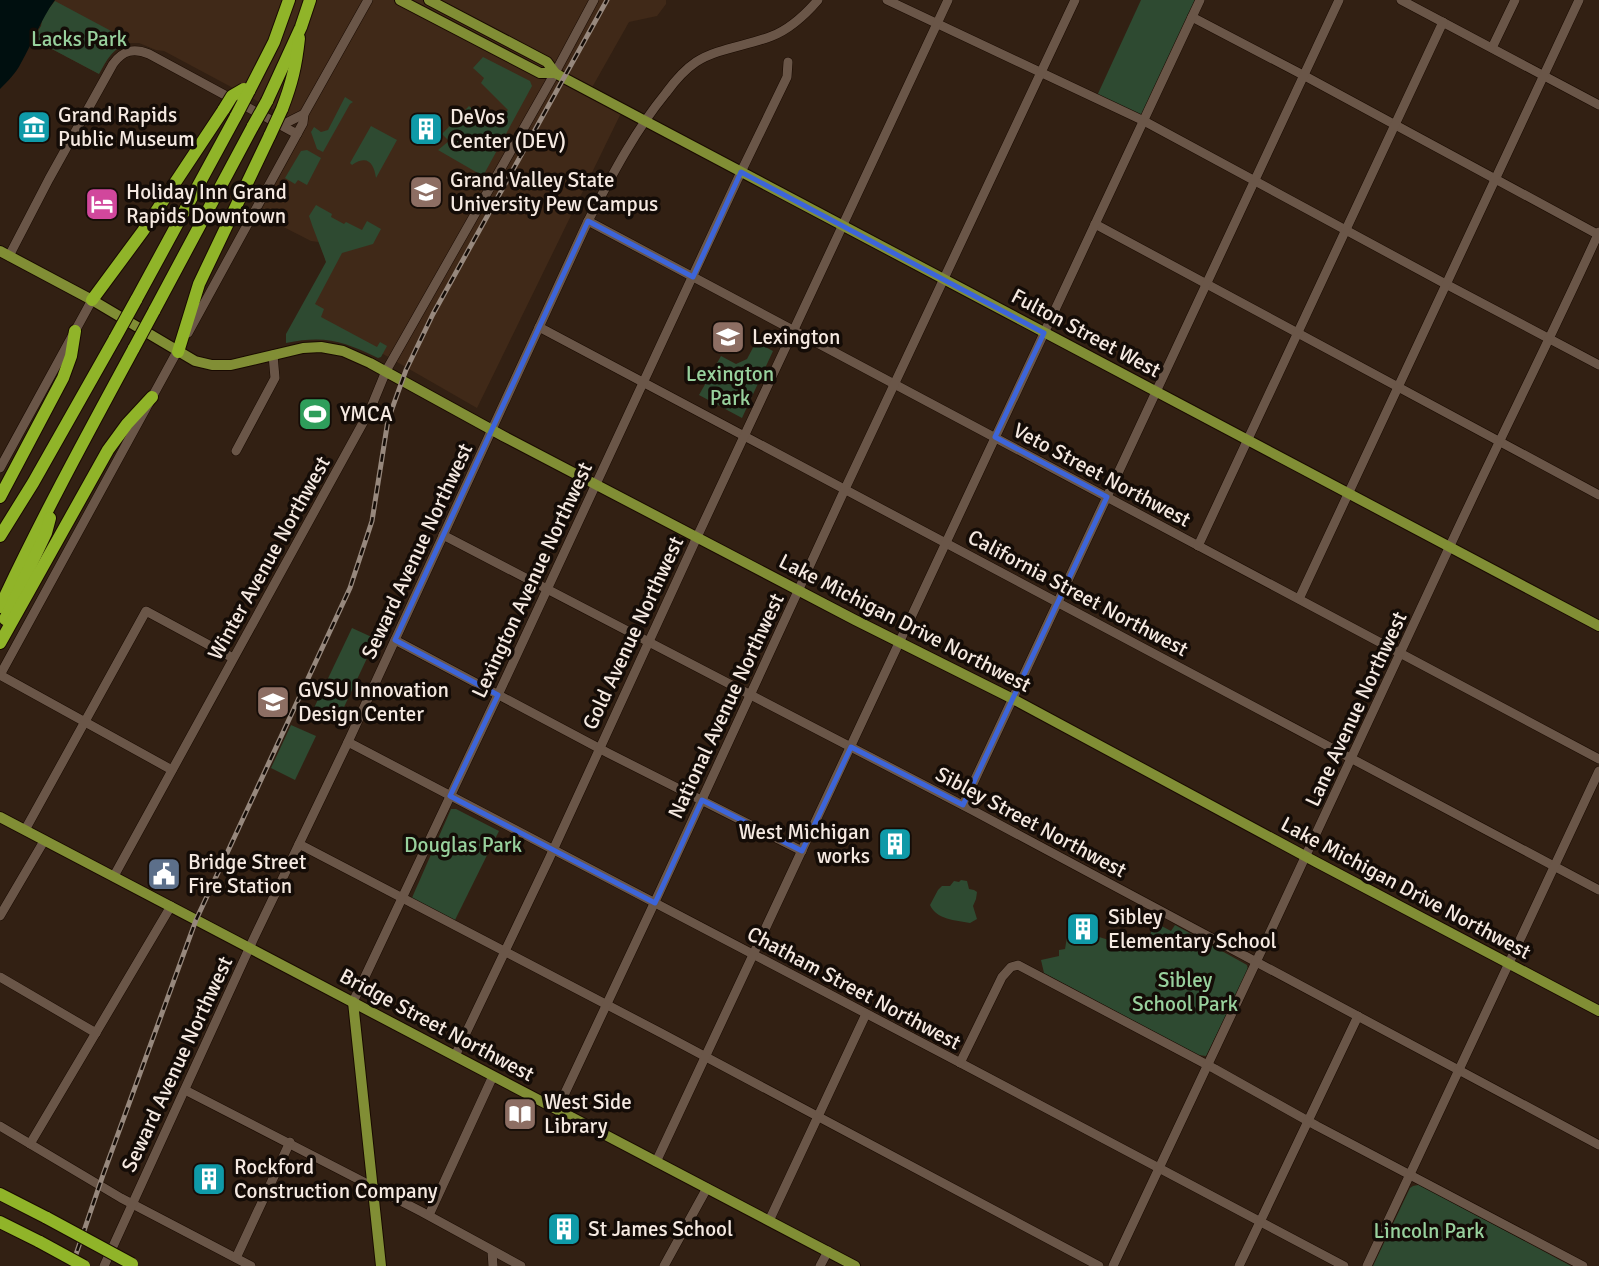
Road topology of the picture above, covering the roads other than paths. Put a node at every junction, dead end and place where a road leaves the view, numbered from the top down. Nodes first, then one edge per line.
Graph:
1 (289, 0) edge
2 (310, 0) edge
3 (368, 0) edge
4 (400, 0) edge
5 (429, 0) edge
6 (594, 0) edge
7 (818, 0) edge
8 (887, 0) edge
9 (948, 0) edge
10 (1075, 0) edge
11 (1200, 0) edge
12 (1339, 0) edge
13 (1401, 0) edge
14 (1515, 0) edge
15 (1579, 0) edge
16 (1192, 17) junction
17 (1443, 22) junction
18 (937, 23) junction
19 (301, 27) junction
20 (1492, 48) junction
21 (788, 62) dead end
22 (1040, 72) junction
23 (555, 73) junction
24 (1303, 75) junction
25 (1545, 76) junction
26 (1599, 105) edge
27 (230, 113) junction
28 (304, 114) junction
29 (645, 120) junction
30 (1144, 121) junction
31 (1395, 126) junction
32 (273, 129) junction
33 (297, 134) junction
34 (741, 172) junction
35 (1496, 180) junction
36 (1254, 181) junction
37 (588, 221) junction
38 (1095, 224) junction
39 (844, 226) junction
40 (1345, 231) junction
41 (1599, 234) edge
42 (4, 254) edge
43 (693, 277) junction
44 (944, 279) junction
45 (1207, 284) junction
46 (1447, 284) junction
47 (92, 300) junction
48 (540, 327) junction
49 (75, 331) junction
50 (794, 331) junction
51 (1044, 333) junction
52 (1298, 333) junction
53 (1549, 338) junction
54 (178, 352) junction
55 (273, 355) junction
56 (1599, 365) edge
57 (386, 371) junction
58 (644, 382) junction
59 (894, 384) junction
60 (1399, 388) junction
61 (1156, 392) junction
62 (152, 397) junction
63 (492, 431) junction
64 (745, 436) junction
65 (995, 437) junction
66 (1248, 440) junction
67 (1500, 442) junction
68 (236, 451) dead end
69 (0, 468) edge
70 (33, 483) junction
71 (596, 484) junction
72 (845, 489) junction
73 (57, 491) junction
74 (1350, 493) junction
75 (1599, 495) edge
76 (0, 497) edge
77 (1107, 497) junction
78 (0, 521) edge
79 (443, 535) junction
80 (0, 536) edge
81 (697, 537) junction
82 (946, 543) junction
83 (1198, 546) junction
84 (1450, 546) junction
85 (547, 588) junction
86 (799, 591) junction
87 (1299, 599) junction
88 (1057, 602) junction
89 (0, 607) edge
90 (1599, 626) edge
91 (0, 629) edge
92 (395, 640) junction
93 (649, 641) junction
94 (900, 642) junction
95 (0, 643) edge
96 (1401, 654) junction
97 (233, 658) junction
98 (0, 675) edge
99 (750, 694) junction
100 (498, 695) junction
101 (1013, 699) junction
102 (86, 723) junction
103 (348, 743) junction
104 (851, 747) junction
105 (600, 748) junction
106 (1352, 758) junction
107 (1599, 759) edge
108 (172, 770) junction
109 (1599, 771) edge
110 (450, 796) junction
111 (702, 800) junction
112 (963, 805) junction
113 (0, 817) edge
114 (25, 830) junction
115 (44, 841) junction
116 (299, 844) junction
117 (553, 850) junction
118 (802, 851) junction
119 (1306, 857) junction
120 (1555, 866) junction
121 (114, 876) junction
122 (1599, 890) edge
123 (403, 897) junction
124 (655, 903) junction
125 (171, 906) junction
126 (0, 916) edge
127 (250, 948) junction
128 (505, 951) junction
129 (753, 955) junction
130 (1257, 963) junction
131 (1509, 964) junction
132 (0, 977) edge
133 (353, 1002) junction
134 (606, 1005) junction
135 (1599, 1011) edge
136 (866, 1014) junction
137 (1358, 1016) junction
138 (96, 1033) junction
139 (455, 1056) junction
140 (706, 1058) junction
141 (960, 1063) junction
142 (1209, 1066) junction
143 (1459, 1070) junction
144 (493, 1076) junction
145 (185, 1090) junction
146 (557, 1110) junction
147 (817, 1116) junction
148 (1308, 1121) junction
149 (0, 1126) edge
150 (290, 1142) junction
151 (30, 1144) junction
152 (1599, 1144) edge
153 (656, 1161) junction
154 (1160, 1168) junction
155 (1410, 1175) junction
156 (373, 1186) junction
157 (706, 1188) junction
158 (0, 1194) edge
159 (133, 1204) junction
160 (429, 1215) junction
161 (769, 1221) junction
162 (0, 1222) edge
163 (1260, 1222) junction
164 (492, 1251) junction
165 (828, 1251) junction
166 (236, 1258) junction
167 (135, 1265) edge
168 (84, 1266) edge
169 (104, 1266) edge
170 (251, 1266) edge
171 (381, 1266) edge
172 (493, 1266) edge
173 (521, 1266) edge
174 (664, 1266) edge
175 (820, 1266) edge
176 (855, 1266) edge
177 (1099, 1266) edge
178 (1113, 1266) edge
179 (1239, 1266) edge
180 (1343, 1266) edge
181 (1367, 1266) edge
182 (1583, 1266) edge

1 - 27 highway, bridge
2 - 19 highway
3 - 28 street
4 - 23 main road, Fulton Street West
5 - 23 main road, Fulton Street West
6 - 23 street, Winter Avenue Northwest
7 - 29 street, Seward Avenue Northwest
8 - 18 street
9 - 18 street, Gold Avenue Northwest
10 - 22 street, National Avenue Northwest
11 - 16 street
12 - 24 street
13 - 17 street
14 - 20 street
15 - 25 street
16 - 24 street
16 - 30 street
17 - 20 street
17 - 31 street
18 - 22 street
18 - 39 street, Gold Avenue Northwest
19 - 32 highway, bridge
19 - 73 highway, bridge
20 - 25 street
21 - 34 street, Lexington Avenue Northwest
22 - 30 street
22 - 44 street, National Avenue Northwest
23 - 29 main road, Fulton Street West
23 - 57 street, Winter Avenue Northwest
24 - 31 street
24 - 36 street
25 - 26 street
25 - 35 street
27 - 47 highway
27 - 70 highway, bridge
28 - 32 street
28 - 33 street
29 - 34 main road, Fulton Street West
29 - 37 street, Seward Avenue Northwest
30 - 36 street
30 - 38 street
31 - 35 street
31 - 40 street
32 - 33 street
32 - 42 street
32 - 54 highway
33 - 54 street
34 - 39 main road, Fulton Street West
34 - 43 street, Lexington Avenue Northwest
35 - 41 street
35 - 46 street
36 - 40 street
36 - 45 street
37 - 43 street, Veto Street Northwest
37 - 48 street, Seward Avenue Northwest
38 - 45 street
38 - 51 street
39 - 44 main road, Fulton Street West
39 - 50 street, Gold Avenue Northwest
40 - 46 street
40 - 52 street
41 - 53 street, Lane Avenue Northwest
42 - 47 main road, Lake Michigan Drive Northwest
43 - 50 street, Veto Street Northwest
43 - 58 street, Lexington Avenue Northwest
44 - 51 main road, Fulton Street West
44 - 59 street, National Avenue Northwest
45 - 52 street
45 - 61 street
46 - 53 street
46 - 60 street
47 - 49 street
47 - 54 main road, Lake Michigan Drive Northwest
48 - 58 street, California Street Northwest
48 - 63 street, Seward Avenue Northwest
49 - 69 street
49 - 76 highway
50 - 59 street, Veto Street Northwest
50 - 64 street, Gold Avenue Northwest
51 - 61 main road, Fulton Street West
51 - 65 street
52 - 60 street
52 - 66 street
53 - 56 street
53 - 67 street, Lane Avenue Northwest
54 - 55 main road, Lake Michigan Drive Northwest
54 - 62 street
55 - 57 main road, Lake Michigan Drive Northwest
55 - 68 street
57 - 63 main road, Lake Michigan Drive Northwest
57 - 97 street, Winter Avenue Northwest
58 - 64 street, California Street Northwest
58 - 71 street, Lexington Avenue Northwest
59 - 65 street, Veto Street Northwest
59 - 72 street, National Avenue Northwest
60 - 67 street
60 - 74 street
61 - 66 main road, Fulton Street West
61 - 77 street
62 - 95 highway
62 - 98 street
63 - 71 main road, Lake Michigan Drive Northwest
63 - 79 street, Seward Avenue Northwest
64 - 72 street, California Street Northwest
64 - 81 street, Gold Avenue Northwest
65 - 77 street, Veto Street Northwest
65 - 82 street
66 - 74 main road, Fulton Street West
66 - 83 street
67 - 75 street
67 - 84 street, Lane Avenue Northwest
70 - 78 highway
70 - 80 highway
71 - 81 main road, Lake Michigan Drive Northwest
71 - 85 street, Lexington Avenue Northwest
72 - 82 street, California Street Northwest
72 - 86 street, National Avenue Northwest
73 - 89 highway
73 - 91 highway
74 - 84 main road, Fulton Street West
74 - 87 street
77 - 83 street, Veto Street Northwest
77 - 88 street
79 - 85 street, Sibley Street Northwest
79 - 92 street, Seward Avenue Northwest
81 - 86 main road, Lake Michigan Drive Northwest
81 - 93 street, Gold Avenue Northwest
82 - 88 street, California Street Northwest
82 - 94 street
83 - 87 street, Veto Street Northwest
84 - 90 main road, Fulton Street West
84 - 96 street, Lane Avenue Northwest
85 - 93 street, Sibley Street Northwest
85 - 100 street, Lexington Avenue Northwest
86 - 94 main road, Lake Michigan Drive Northwest
86 - 99 street, National Avenue Northwest
87 - 96 street, Veto Street Northwest
88 - 101 street
88 - 106 street, California Street Northwest
92 - 100 street
92 - 103 street, Seward Avenue Northwest
93 - 99 street, Sibley Street Northwest
93 - 105 street, Gold Avenue Northwest
94 - 101 main road, Lake Michigan Drive Northwest
94 - 104 street
96 - 106 street, Lane Avenue Northwest
96 - 107 street, Veto Street Northwest
97 - 102 street
97 - 108 street, Winter Avenue Northwest
98 - 102 street
99 - 104 street, Sibley Street Northwest
99 - 111 street, National Avenue Northwest
100 - 105 street
100 - 110 street, Lexington Avenue Northwest
101 - 112 street
101 - 119 main road, Lake Michigan Drive Northwest
102 - 108 street
102 - 114 street
103 - 110 street, Chatham Street Northwest
103 - 116 street, Seward Avenue Northwest
104 - 112 street, Sibley Street Northwest
104 - 118 street
105 - 111 street
105 - 117 street, Gold Avenue Northwest
106 - 119 street, Lane Avenue Northwest
106 - 120 street, California Street Northwest
108 - 121 street, Winter Avenue Northwest
109 - 120 street
110 - 117 street, Chatham Street Northwest
110 - 123 street, Lexington Avenue Northwest
111 - 118 street
111 - 124 street, National Avenue Northwest
112 - 130 street, Sibley Street Northwest
113 - 114 main road, Bridge Street Northwest
114 - 115 main road, Bridge Street Northwest
115 - 121 main road, Bridge Street Northwest
115 - 126 street
116 - 123 street
116 - 127 street, Seward Avenue Northwest
117 - 124 street, Chatham Street Northwest
117 - 128 street, Gold Avenue Northwest
118 - 129 street
119 - 130 street, Lane Avenue Northwest
119 - 131 main road, Lake Michigan Drive Northwest
120 - 122 street, California Street Northwest
120 - 131 street
121 - 125 main road, Bridge Street Northwest
123 - 128 street
123 - 133 street, Lexington Avenue Northwest
124 - 129 street, Chatham Street Northwest
124 - 134 street, National Avenue Northwest
125 - 127 main road, Bridge Street Northwest
125 - 138 street
127 - 133 main road, Bridge Street Northwest
127 - 145 street, Seward Avenue Northwest
128 - 134 street
128 - 139 street, Gold Avenue Northwest
129 - 136 street, Chatham Street Northwest
129 - 140 street
130 - 137 street, Sibley Street Northwest
130 - 142 street, Lane Avenue Northwest
131 - 135 main road, Lake Michigan Drive Northwest
131 - 143 street
132 - 138 street
133 - 139 main road, Bridge Street Northwest
133 - 156 main road
134 - 140 street
134 - 146 street, National Avenue Northwest
136 - 141 street, Chatham Street Northwest
136 - 147 street
137 - 143 street, Sibley Street Northwest
137 - 148 street
138 - 151 street
139 - 144 main road, Bridge Street Northwest
140 - 147 street
140 - 153 street
141 - 142 street
141 - 154 street, Chatham Street Northwest
142 - 148 street
142 - 154 street, Lane Avenue Northwest
143 - 152 street, Sibley Street Northwest
143 - 155 street
144 - 146 main road, Bridge Street Northwest
144 - 160 street
145 - 150 street
145 - 159 street, Seward Avenue Northwest
146 - 153 main road, Bridge Street Northwest
147 - 161 street
147 - 177 street
148 - 155 street
148 - 163 street
149 - 151 street
150 - 156 street
150 - 166 street
151 - 159 street
153 - 157 main road, Bridge Street Northwest
154 - 163 street, Chatham Street Northwest
154 - 178 street, Lane Avenue Northwest
155 - 181 street
155 - 182 street
156 - 160 street
156 - 171 main road
157 - 161 main road, Bridge Street Northwest
157 - 174 street
158 - 167 highway, bridge
159 - 166 street
159 - 169 street, Seward Avenue Northwest
160 - 164 street
161 - 165 main road, Bridge Street Northwest
162 - 168 highway, bridge
163 - 179 street
163 - 180 street, Chatham Street Northwest
164 - 172 street
164 - 173 street
165 - 175 street
165 - 176 main road, Bridge Street Northwest
166 - 170 street

